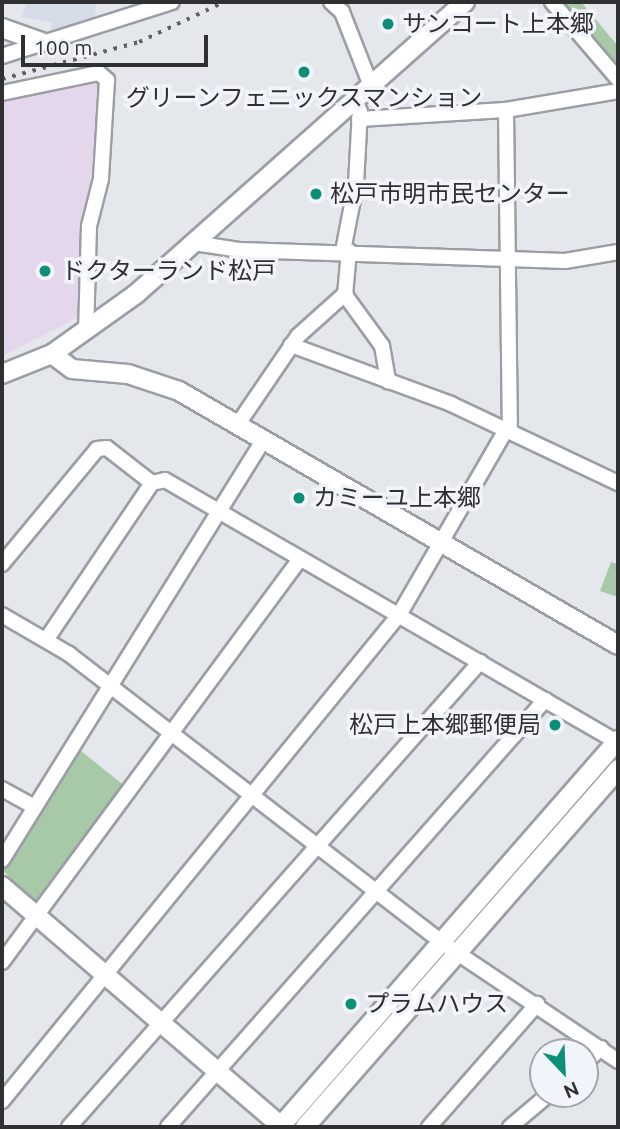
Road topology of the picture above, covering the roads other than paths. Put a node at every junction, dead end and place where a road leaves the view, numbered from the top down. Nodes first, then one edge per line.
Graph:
1 (172, 2) edge
2 (331, 2) edge
3 (465, 2) edge
4 (552, 2) edge
5 (2, 27) edge
6 (41, 42) junction
7 (2, 56) edge
8 (618, 79) edge
9 (371, 86) junction
10 (618, 91) edge
11 (2, 93) edge
12 (354, 101) junction
13 (506, 110) junction
14 (359, 119) junction
15 (194, 243) junction
16 (346, 251) junction
17 (618, 252) edge
18 (508, 259) junction
19 (346, 293) junction
20 (86, 331) junction
21 (291, 345) junction
22 (52, 354) junction
23 (2, 373) edge
24 (388, 381) junction
25 (238, 424) junction
26 (508, 429) junction
27 (264, 439) junction
28 (152, 483) junction
29 (618, 483) edge
30 (221, 512) junction
31 (441, 542) junction
32 (300, 559) junction
33 (2, 564) edge
34 (2, 615) edge
35 (398, 615) junction
36 (46, 640) junction
37 (618, 645) edge
38 (480, 662) junction
39 (112, 686) junction
40 (545, 700) junction
41 (171, 733) junction
42 (618, 741) edge
43 (618, 769) edge
44 (2, 789) edge
45 (253, 796) junction
46 (34, 807) junction
47 (317, 846) junction
48 (2, 860) edge
49 (2, 886) edge
50 (377, 891) junction
51 (36, 915) junction
52 (441, 942) junction
53 (457, 953) junction
54 (2, 962) edge
55 (108, 977) junction
56 (537, 1004) junction
57 (160, 1023) junction
58 (601, 1048) joint
59 (618, 1061) edge
60 (218, 1071) junction
61 (2, 1101) edge
62 (532, 1108) edge
63 (69, 1127) edge
64 (168, 1127) edge
65 (281, 1127) edge
66 (305, 1127) edge
67 (429, 1127) edge
68 (510, 1127) edge

1 - 6 street
2 - 9 street
3 - 9 street
4 - 8 street
5 - 6 street
6 - 7 street
9 - 12 street
10 - 13 street
11 - 20 street
12 - 14 street
12 - 15 street
13 - 14 street
13 - 18 street
14 - 16 street
15 - 16 street
15 - 20 street
16 - 18 street
16 - 19 street
17 - 18 street
18 - 26 street
19 - 21 street
19 - 24 street
20 - 22 street
21 - 24 street
21 - 25 street
22 - 23 street
22 - 25 street
24 - 26 street
25 - 27 street
26 - 29 street
26 - 31 street
27 - 30 street
27 - 31 street
28 - 30 street
28 - 33 street
28 - 36 street
30 - 32 street
30 - 39 street
31 - 35 street
31 - 37 street
32 - 35 street
32 - 41 street
34 - 36 street
35 - 38 street
35 - 45 street
36 - 39 street
38 - 40 street
38 - 47 street
39 - 41 street
39 - 46 street
40 - 42 street
40 - 50 street
41 - 45 street
41 - 51 street
42 - 52 street
43 - 53 street
44 - 46 street
45 - 47 street
45 - 55 street
46 - 48 street
47 - 50 street
47 - 57 street
49 - 51 street
50 - 52 street
50 - 60 street
51 - 54 street
51 - 55 street
52 - 53 street
52 - 65 street
53 - 56 street
53 - 66 street
55 - 57 street
55 - 61 street
56 - 58 street
56 - 67 street
57 - 60 street
57 - 63 street
58 - 59 street
60 - 64 street
60 - 65 street
62 - 68 street

